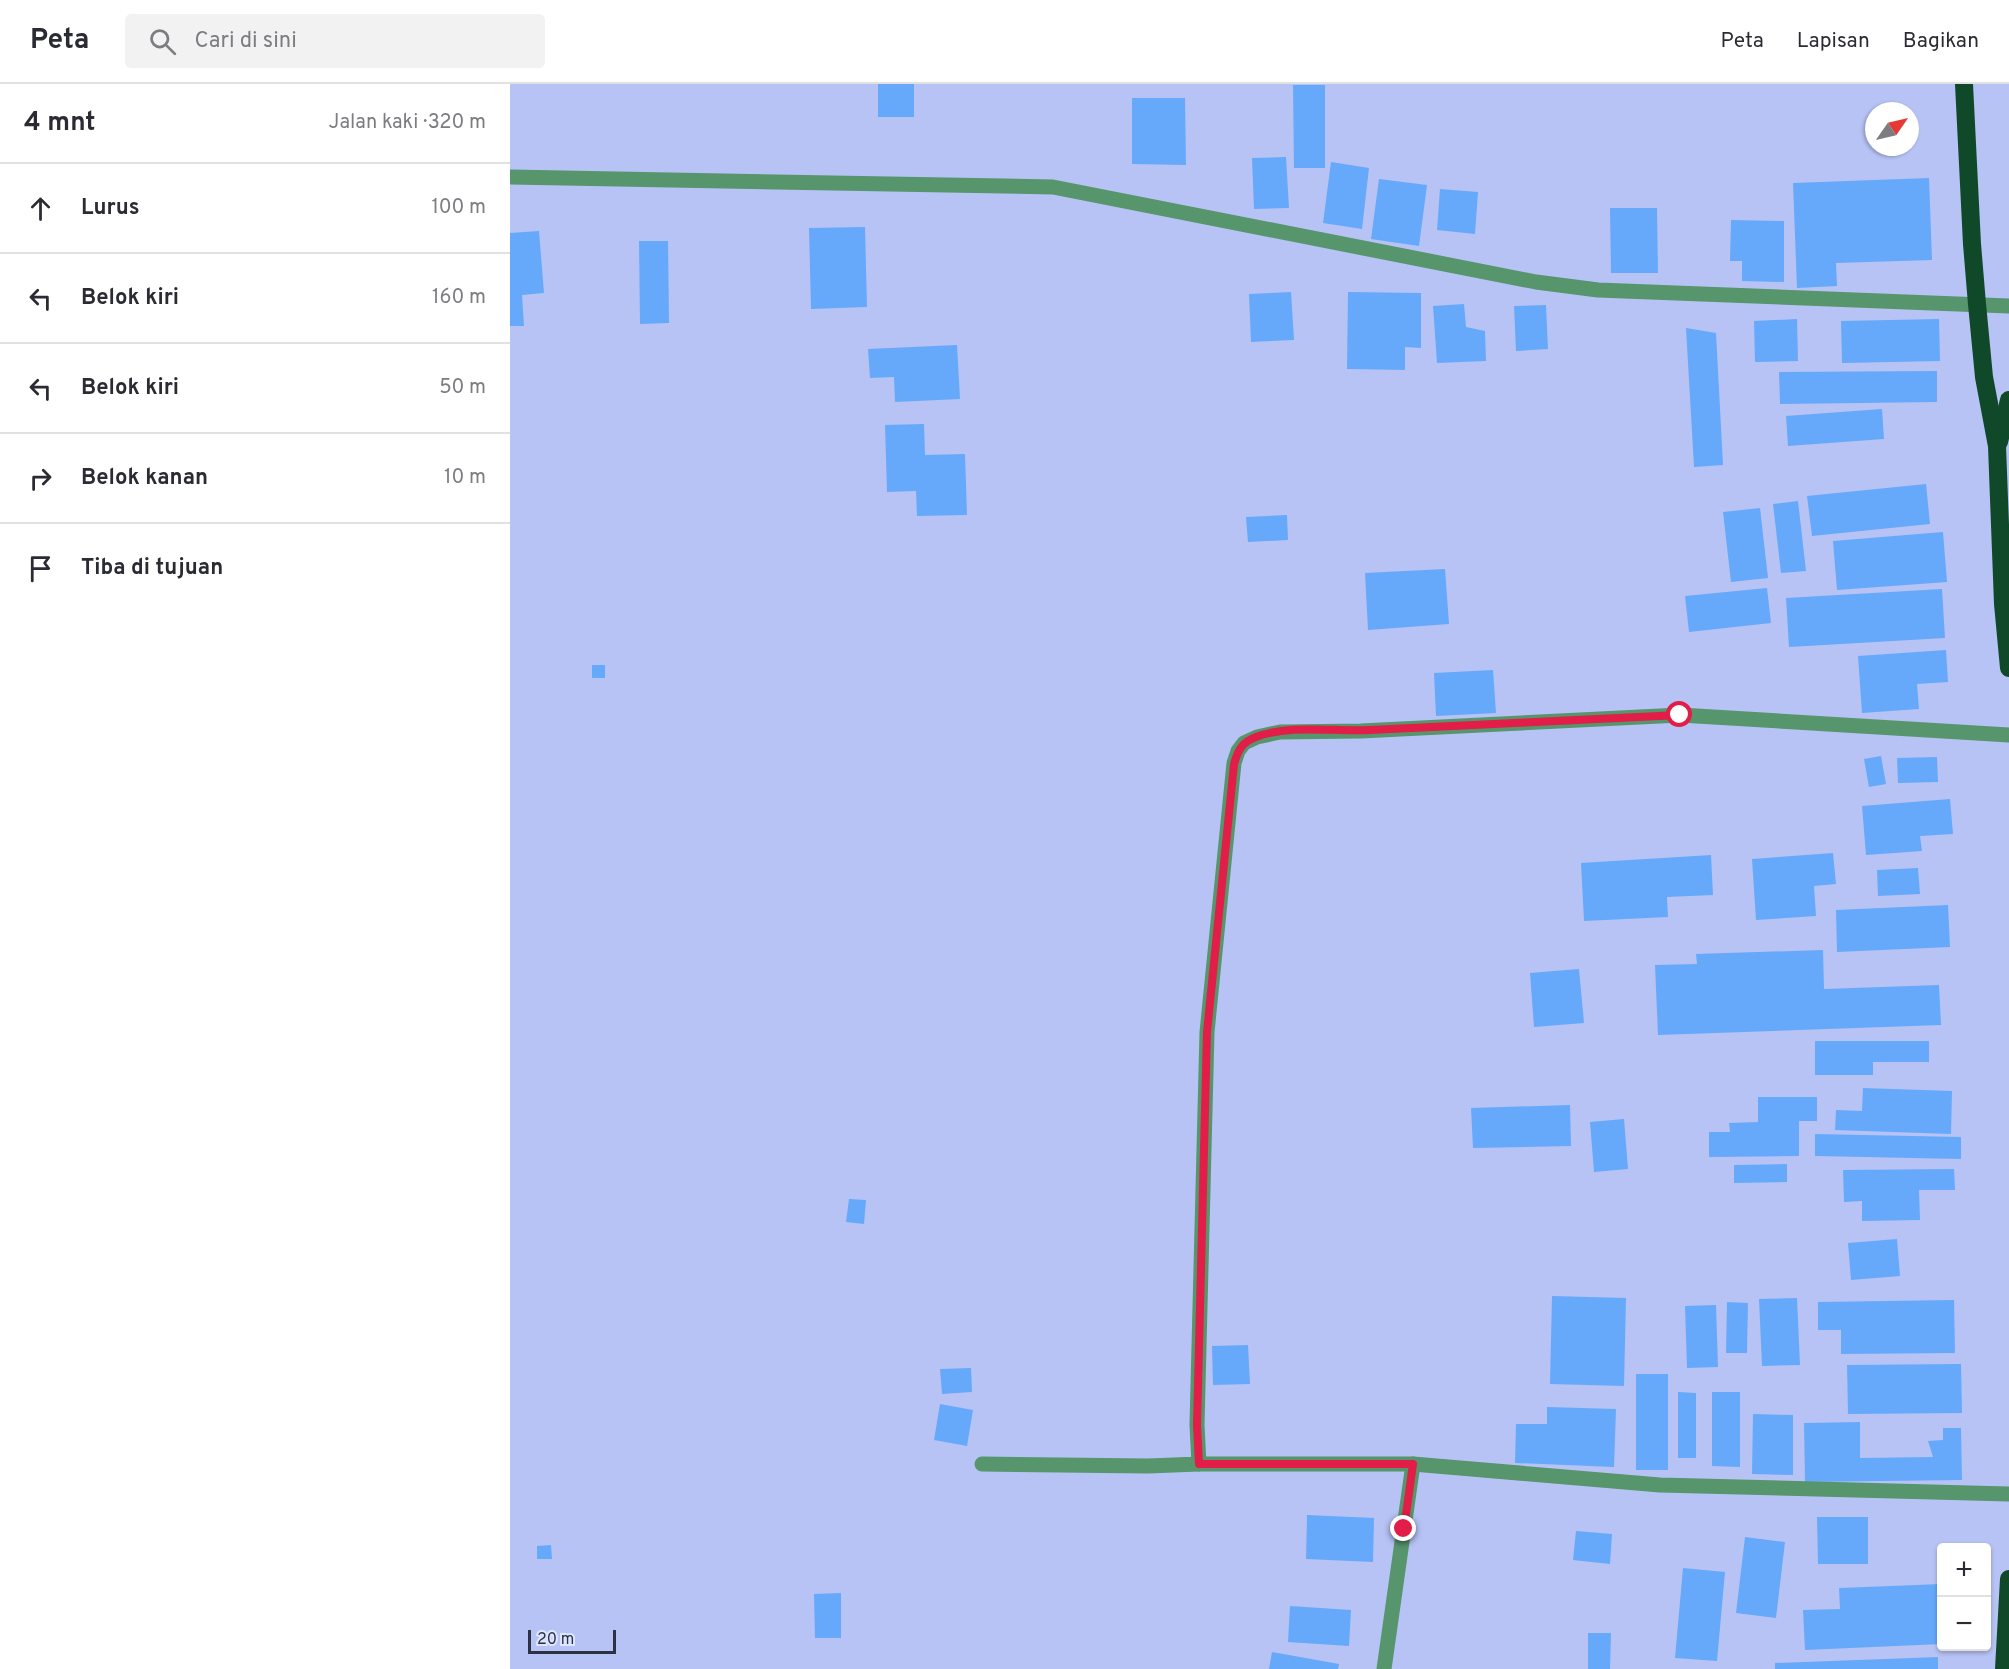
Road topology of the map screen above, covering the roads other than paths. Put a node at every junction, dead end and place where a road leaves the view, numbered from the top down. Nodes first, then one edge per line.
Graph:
1 (1964, 84) edge
2 (510, 177) edge
3 (1977, 304) junction
4 (2009, 306) edge
5 (2009, 400) edge
6 (1998, 446) junction
7 (2009, 668) edge
8 (2009, 735) edge
9 (982, 1464) dead end
10 (1199, 1464) junction
11 (1413, 1464) junction
12 (2009, 1494) edge
13 (2009, 1579) edge
14 (1384, 1669) edge
15 (2004, 1669) edge

1 - 3 highway
2 - 3 street
3 - 4 street
3 - 6 highway
5 - 6 highway
6 - 7 highway
8 - 10 street
9 - 10 street
10 - 11 street
11 - 12 street
11 - 14 street
13 - 15 highway

